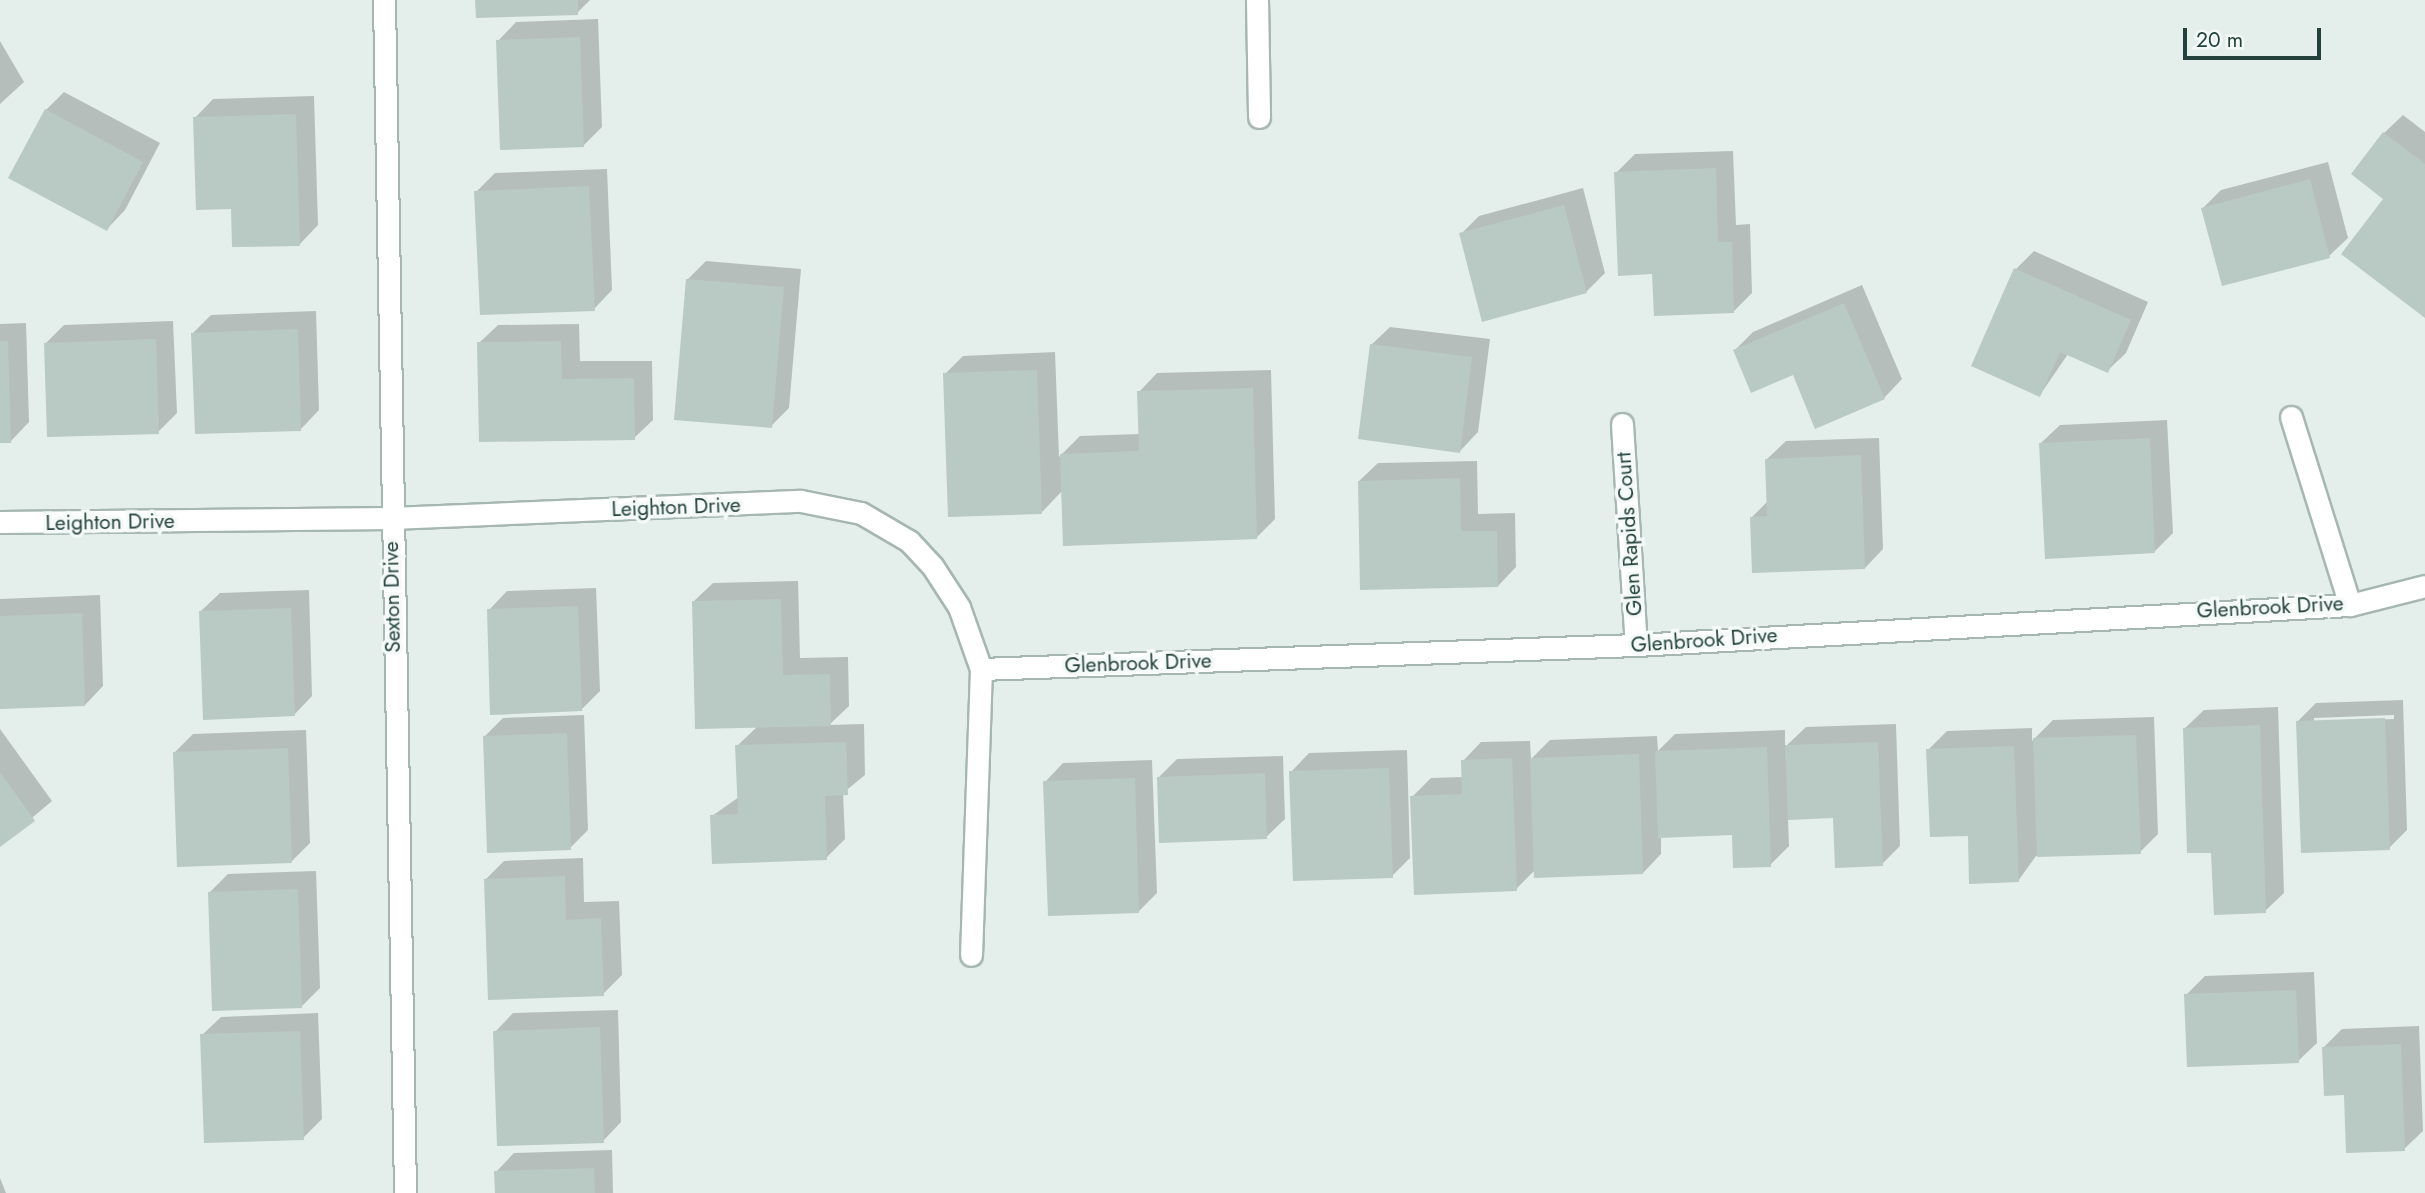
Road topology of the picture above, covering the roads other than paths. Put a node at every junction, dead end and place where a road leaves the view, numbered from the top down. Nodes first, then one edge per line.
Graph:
1 (384, 0) edge
2 (1257, 0) edge
3 (1259, 117) dead end
4 (2291, 417) dead end
5 (1622, 424) dead end
6 (391, 518) junction
7 (0, 522) edge
8 (2425, 586) edge
9 (2350, 605) junction
10 (1636, 645) junction
11 (981, 668) junction
12 (971, 954) dead end
13 (405, 1193) edge

1 - 6 street, Sexton Drive
2 - 3 street
4 - 9 street
5 - 10 street, Glen Rapids Court
6 - 7 street, Leighton Drive
6 - 11 street, Leighton Drive
6 - 13 street, Sexton Drive
8 - 9 street, Glenbrook Drive
9 - 10 street, Glenbrook Drive
10 - 11 street, Glenbrook Drive
11 - 12 street, Leighton Drive

